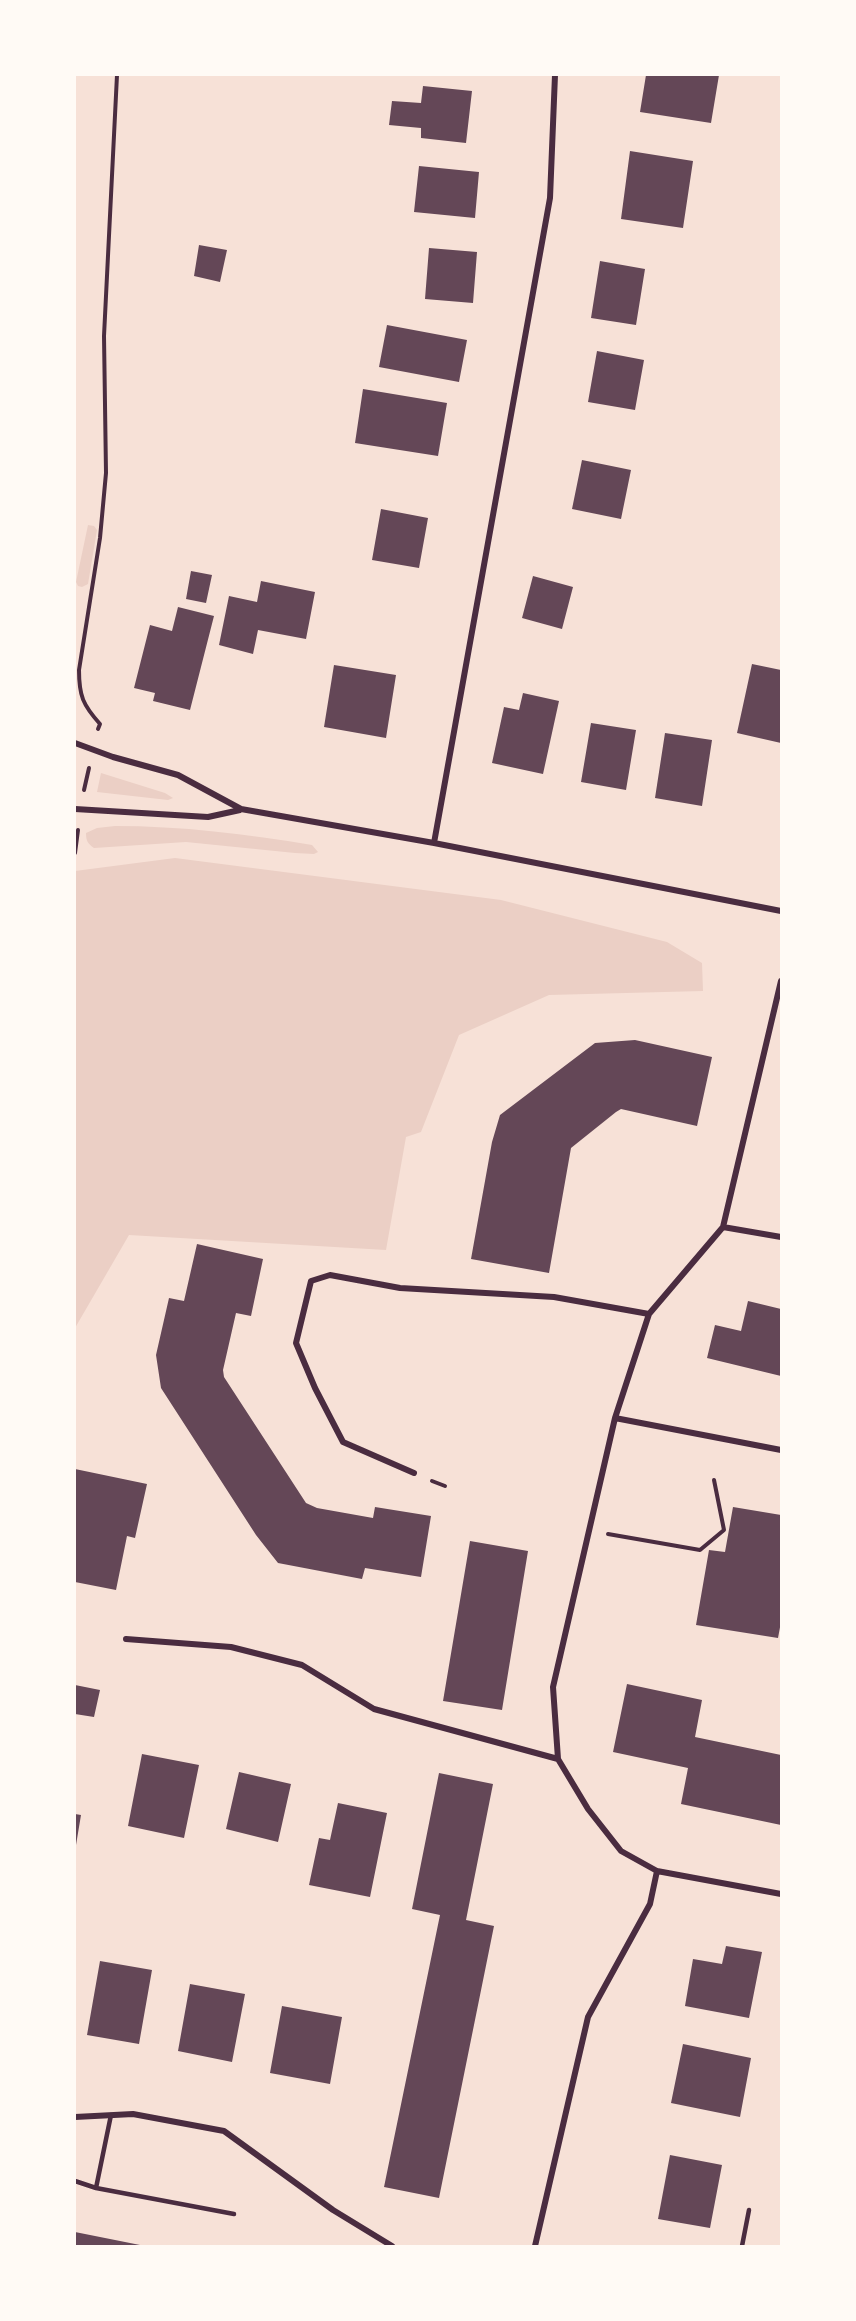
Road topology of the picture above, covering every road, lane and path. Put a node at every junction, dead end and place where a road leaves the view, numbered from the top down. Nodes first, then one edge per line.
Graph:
1 (117, 75) edge
2 (555, 75) edge
3 (77, 670) edge
4 (75, 743) edge
5 (93, 750) junction
6 (77, 809) edge
7 (241, 809) junction
8 (434, 843) junction
9 (75, 853) edge
10 (781, 911) edge
11 (781, 981) edge
12 (723, 1227) junction
13 (781, 1238) edge
14 (649, 1314) junction
15 (615, 1418) junction
16 (781, 1450) edge
17 (414, 1473) dead end
18 (714, 1480) dead end
19 (590, 1531) junction
20 (126, 1639) dead end
21 (558, 1759) junction
22 (657, 1871) junction
23 (781, 1894) edge
24 (111, 2115) junction
25 (75, 2117) edge
26 (75, 2181) edge
27 (96, 2188) junction
28 (749, 2210) dead end
29 (234, 2214) dead end
30 (392, 2246) edge
31 (535, 2246) edge
32 (742, 2246) edge

1 - 3 path
2 - 8 street
3 - 5 path
4 - 5 street
5 - 6 path
5 - 7 street
6 - 7 street
6 - 9 path
7 - 8 street
8 - 10 street
11 - 12 street
12 - 13 street
12 - 14 street
14 - 15 street
14 - 17 street
15 - 16 street
15 - 19 street
18 - 19 path
19 - 21 street
20 - 21 street
21 - 22 street
22 - 23 street
22 - 31 street
24 - 25 street
24 - 27 lane
24 - 30 street
26 - 27 lane
27 - 29 lane
28 - 32 lane

